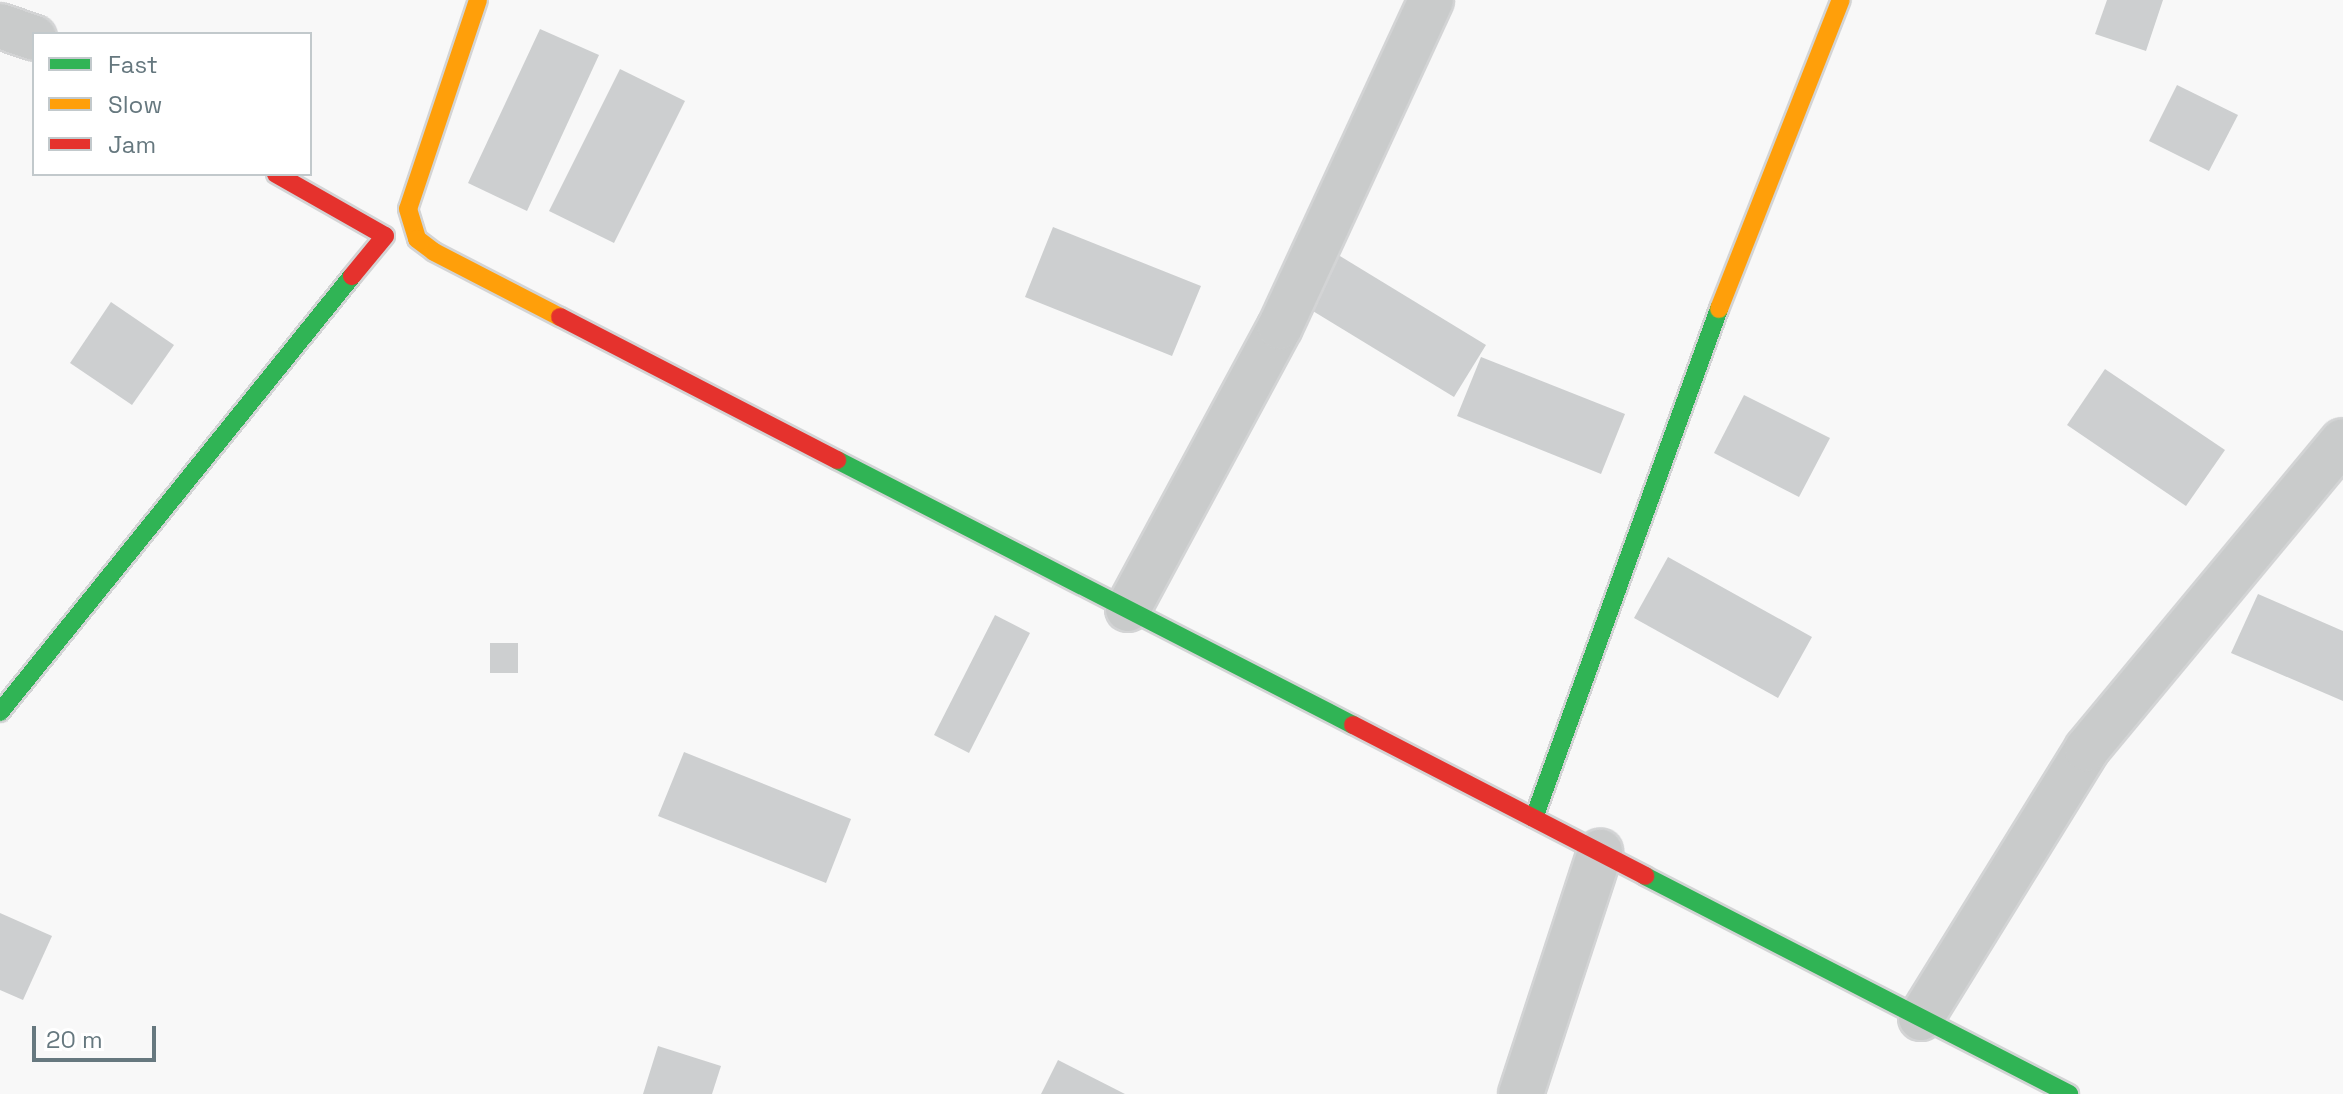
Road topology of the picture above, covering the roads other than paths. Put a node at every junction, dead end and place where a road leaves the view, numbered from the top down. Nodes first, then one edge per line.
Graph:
1 (478, 0) edge
2 (1431, 0) edge
3 (1841, 0) edge
4 (0, 26) edge
5 (32, 37) edge
6 (280, 176) edge
7 (2343, 441) edge
8 (1128, 609) junction
9 (0, 712) edge
10 (1534, 818) junction
11 (1600, 852) junction
12 (1921, 1018) junction
13 (1521, 1094) edge
14 (2069, 1094) edge

1 - 8 street
2 - 8 street
3 - 10 street
4 - 5 street
6 - 9 street
7 - 12 street
8 - 10 street
10 - 11 street
11 - 12 street
11 - 13 street
12 - 14 street

